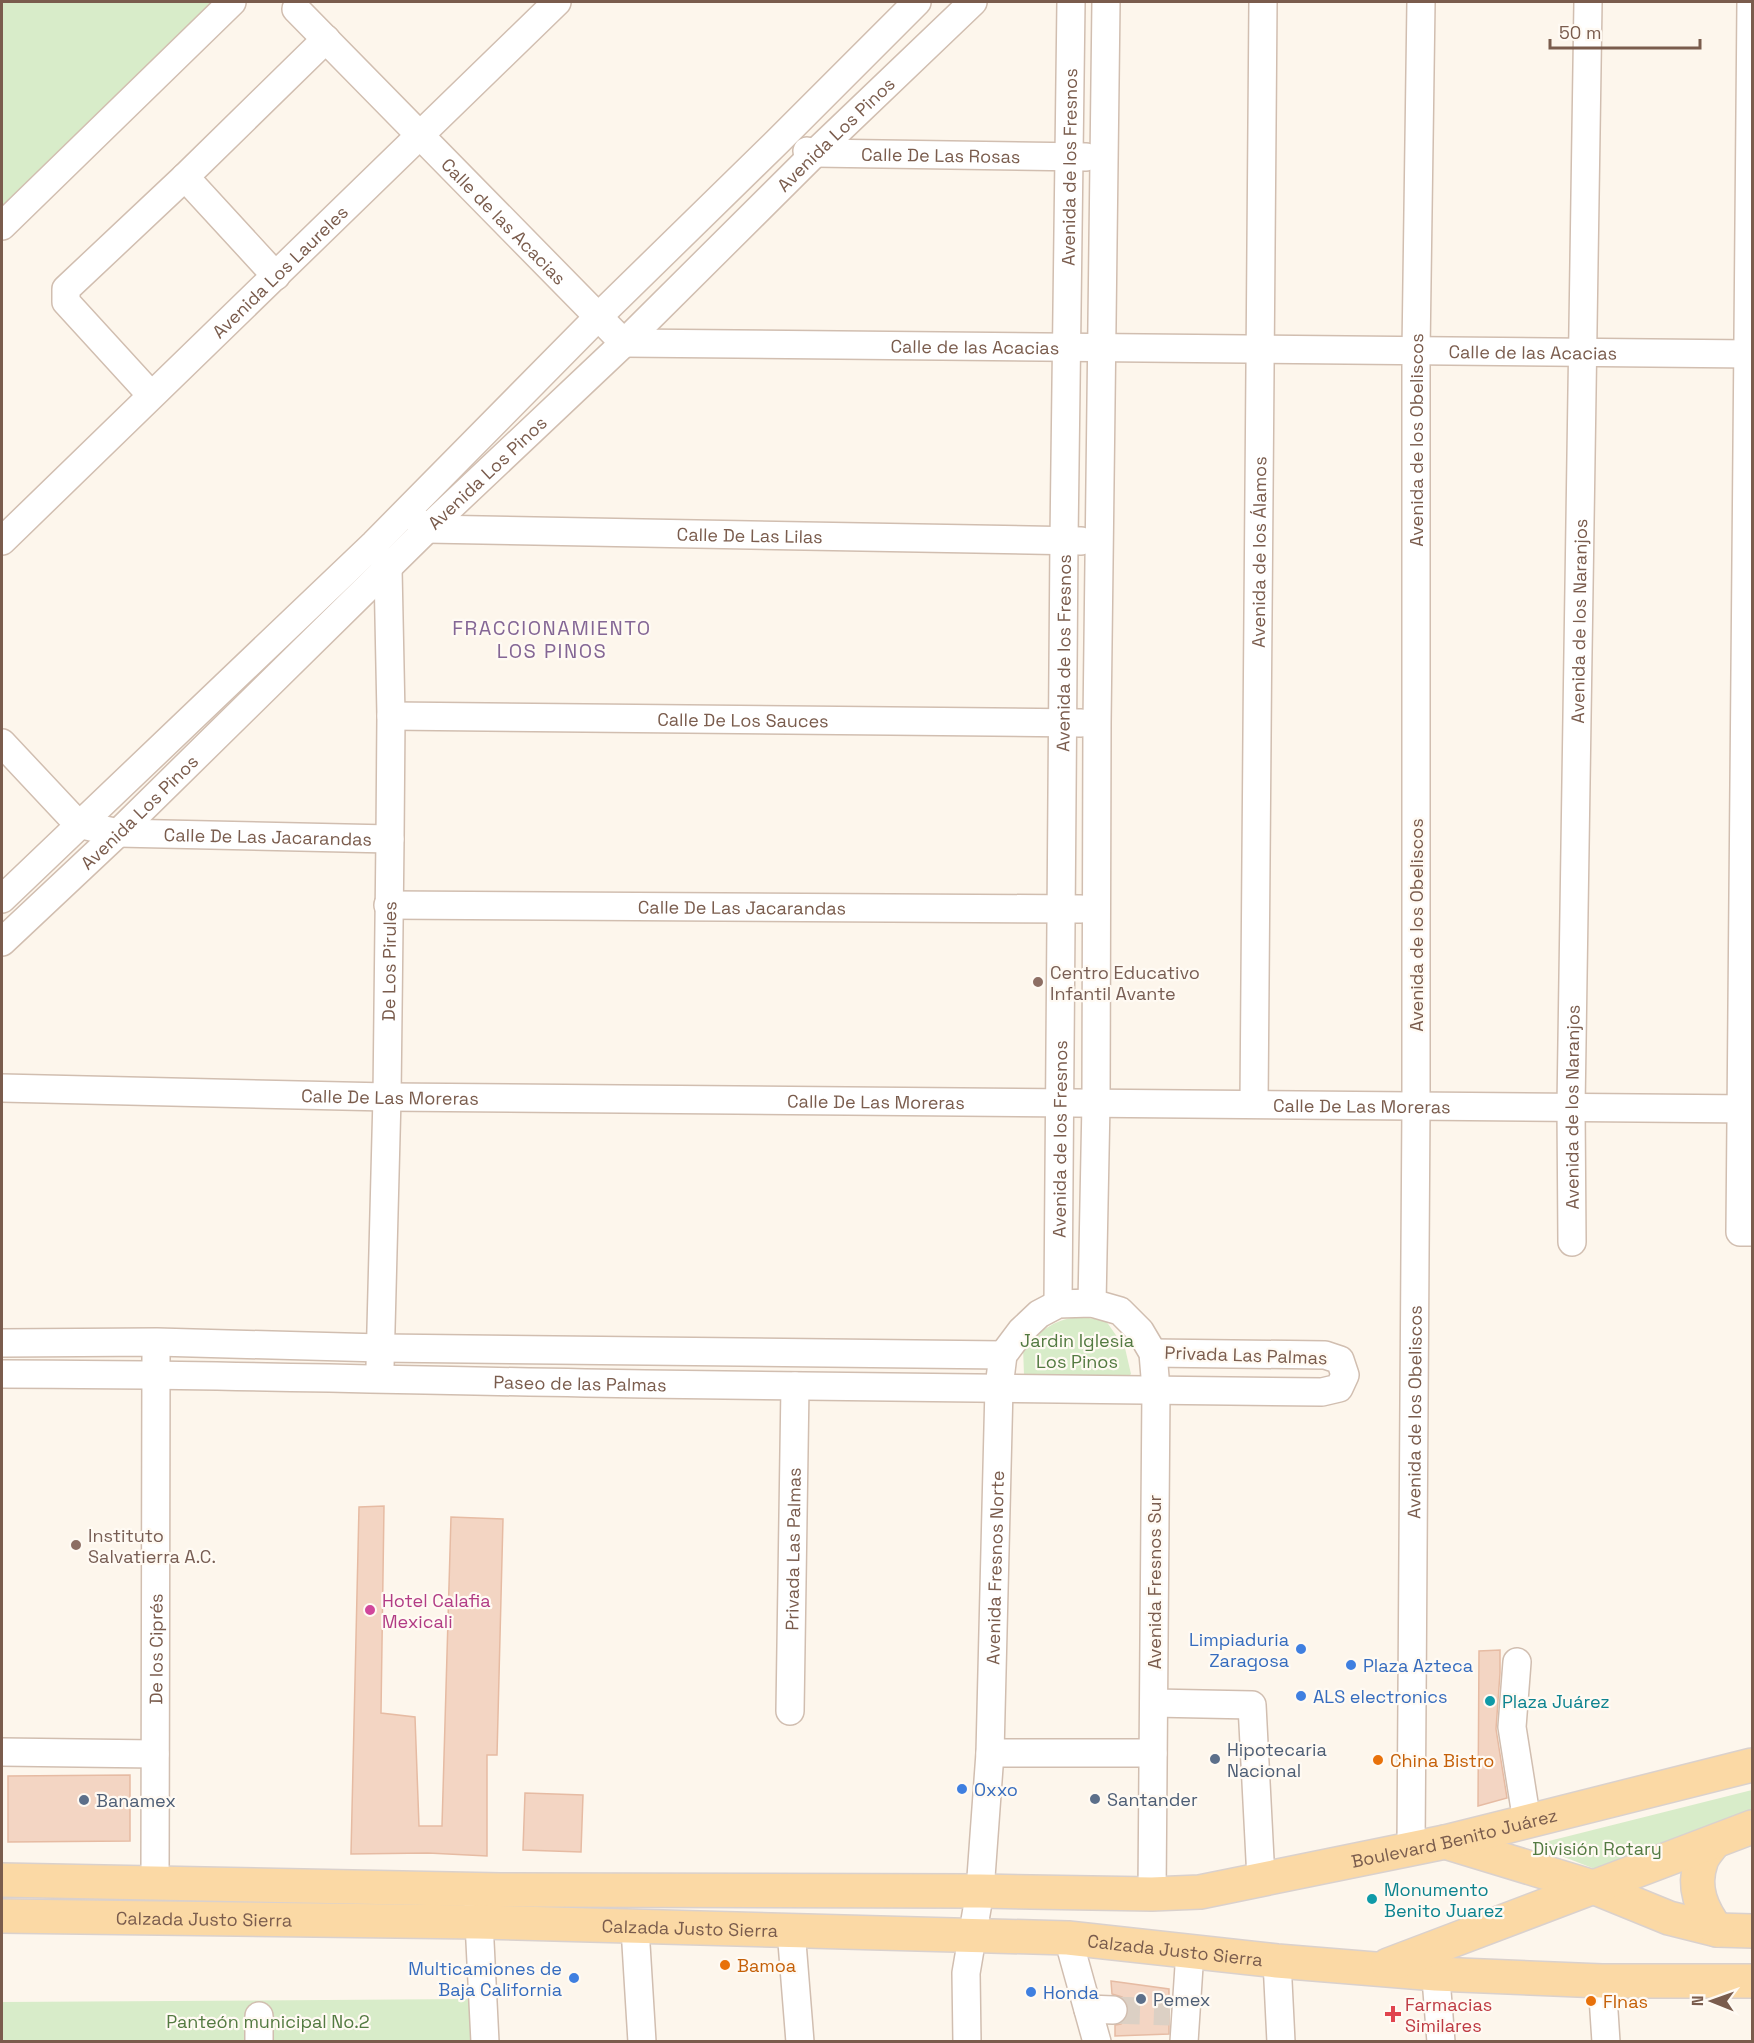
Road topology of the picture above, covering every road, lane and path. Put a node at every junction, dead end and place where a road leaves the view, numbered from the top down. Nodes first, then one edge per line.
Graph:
1 (232, 2) edge
2 (556, 2) edge
3 (917, 2) edge
4 (973, 2) edge
5 (1071, 2) edge
6 (1106, 2) edge
7 (1263, 2) edge
8 (1420, 2) edge
9 (1588, 2) edge
10 (1751, 2) edge
11 (296, 9) dead end
12 (326, 39) junction
13 (420, 135) junction
14 (777, 142) junction
15 (815, 153) junction
16 (1069, 157) junction
17 (1104, 157) junction
18 (185, 177) junction
19 (2, 226) edge
20 (276, 276) junction
21 (598, 317) junction
22 (624, 343) junction
23 (1066, 348) junction
24 (1101, 349) junction
25 (1259, 350) junction
26 (1416, 351) junction
27 (1583, 352) junction
28 (1750, 354) edge
29 (151, 395) junction
30 (405, 511) junction
31 (427, 529) junction
32 (1064, 540) junction
33 (1100, 541) junction
34 (2, 542) edge
35 (374, 544) junction
36 (388, 568) junction
37 (391, 716) junction
38 (1064, 723) junction
39 (1097, 723) junction
40 (2, 743) edge
41 (78, 824) junction
42 (118, 833) junction
43 (390, 839) junction
44 (2, 899) edge
45 (388, 905) junction
46 (1062, 909) junction
47 (1097, 909) junction
48 (2, 942) edge
49 (2, 1088) edge
50 (387, 1097) junction
51 (1061, 1102) junction
52 (1096, 1103) junction
53 (1254, 1104) junction
54 (1416, 1106) junction
55 (1571, 1107) junction
56 (1747, 1109) edge
57 (1746, 1232) edge
58 (1572, 1242) dead end
59 (1092, 1303) junction
60 (1059, 1304) junction
61 (157, 1342) junction
62 (2, 1343) edge
63 (381, 1348) junction
64 (1153, 1353) junction
65 (1003, 1354) junction
66 (2, 1374) edge
67 (156, 1374) junction
68 (379, 1380) junction
69 (795, 1386) junction
70 (999, 1387) junction
71 (1156, 1389) junction
72 (1517, 1662) dead end
73 (1154, 1704) junction
74 (790, 1711) dead end
75 (2, 1752) edge
76 (990, 1753) junction
77 (1153, 1753) junction
78 (155, 1754) junction
79 (1752, 1765) edge
80 (1527, 1822) junction
81 (1752, 1827) edge
82 (1445, 1842) junction
83 (1714, 1842) junction
84 (1411, 1848) junction
85 (1261, 1879) junction
86 (2, 1880) edge
87 (155, 1883) junction
88 (1593, 1887) junction
89 (478, 1889) junction
90 (980, 1891) junction
91 (1152, 1894) junction
92 (2, 1916) edge
93 (478, 1922) junction
94 (635, 1928) junction
95 (791, 1930) junction
96 (1717, 1930) junction
97 (1752, 1931) edge
98 (972, 1937) junction
99 (1068, 1938) junction
100 (1190, 1951) junction
101 (1277, 1961) junction
102 (1435, 1961) junction
103 (1602, 1981) junction
104 (1752, 1981) edge
105 (485, 2042) edge
106 (642, 2042) edge
107 (800, 2042) edge
108 (967, 2042) edge
109 (1097, 2042) edge
110 (1184, 2042) edge
111 (1281, 2042) edge
112 (1441, 2042) edge
113 (1606, 2042) edge

1 - 19 street
2 - 13 street, Avenida Los Laureles
3 - 14 street, Avenida Los Pinos
4 - 15 street, Avenida Los Pinos
5 - 16 street, Avenida de los Fresnos
6 - 17 street, Avenida de los Fresnos
7 - 25 street, Avenida de los Álamos
8 - 26 street, Avenida de los Obeliscos
9 - 27 street, Avenida de los Naranjos
10 - 28 street
11 - 12 street, Calle de las Acacias
12 - 13 street, Calle de las Acacias
12 - 18 street
13 - 20 street, Avenida Los Laureles
13 - 21 street, Calle de las Acacias
14 - 15 street, Calle De Las Rosas
14 - 21 street, Avenida Los Pinos
15 - 16 street, Calle De Las Rosas
15 - 22 street, Avenida Los Pinos
16 - 17 street, Calle De Las Rosas
16 - 23 street, Avenida de los Fresnos
17 - 24 street, Avenida de los Fresnos
18 - 20 street
18 - 29 street
20 - 29 street, Avenida Los Laureles
21 - 22 street, Calle de las Acacias
21 - 30 street, Avenida Los Pinos
22 - 23 street, Calle de las Acacias
22 - 31 street, Avenida Los Pinos
23 - 24 street, Calle de las Acacias
23 - 32 street, Avenida de los Fresnos
24 - 25 street, Calle de las Acacias
24 - 33 street, Avenida de los Fresnos
25 - 26 street, Calle de las Acacias
25 - 53 street, Avenida de los Álamos
26 - 27 street, Calle de las Acacias
26 - 54 street, Avenida de los Obeliscos
27 - 28 street, Calle de las Acacias
27 - 55 street, Avenida de los Naranjos
28 - 56 street
29 - 34 street, Avenida Los Laureles
30 - 31 street
30 - 35 street, Avenida Los Pinos
31 - 32 street, Calle De Las Lilas
31 - 36 street, Avenida Los Pinos
32 - 33 street, Calle De Las Lilas
32 - 38 street, Avenida de los Fresnos
33 - 39 street, Avenida de los Fresnos
35 - 36 street, De Los Pirules
35 - 41 street, Avenida Los Pinos
36 - 37 street, De Los Pirules
36 - 42 street, Avenida Los Pinos
37 - 38 street, Calle De Los Sauces
37 - 43 street, De Los Pirules
38 - 39 street, Calle De Los Sauces
38 - 46 street, Avenida de los Fresnos
39 - 47 street, Avenida de los Fresnos
40 - 41 street
41 - 42 street, Calle De Las Jacarandas
41 - 44 street, Avenida Los Pinos
42 - 43 street, Calle De Las Jacarandas
42 - 48 street, Avenida Los Pinos
43 - 45 street, De Los Pirules
45 - 46 street, Calle De Las Jacarandas
45 - 50 street, De Los Pirules
46 - 47 street, Calle De Las Jacarandas
46 - 51 street, Avenida de los Fresnos
47 - 52 street, Avenida de los Fresnos
49 - 50 street, Calle De Las Moreras
50 - 51 street, Calle De Las Moreras
50 - 63 street, De Los Pirules
51 - 52 street, Calle De Las Moreras
51 - 60 street, Avenida de los Fresnos
52 - 53 street, Calle De Las Moreras
52 - 59 street, Avenida de los Fresnos
53 - 54 street, Calle De Las Moreras
54 - 55 street, Calle De Las Moreras
54 - 84 street, Avenida de los Obeliscos
55 - 56 street, Calle De Las Moreras
55 - 58 street, Avenida de los Naranjos
56 - 57 street
59 - 60 street
59 - 64 street, Avenida Fresnos Sur
60 - 65 street
61 - 62 street, Paseo de las Palmas
61 - 63 street, Paseo de las Palmas
61 - 67 street, De los Ciprés
63 - 65 street, Paseo de las Palmas
63 - 68 street, De Los Pirules
64 - 71 street, Avenida Fresnos Sur
64 - 71 street, Privada Las Palmas
65 - 70 street, Avenida Fresnos Norte
66 - 67 street, Paseo de las Palmas
67 - 68 street, Paseo de las Palmas
67 - 78 street, De los Ciprés
68 - 69 street, Paseo de las Palmas
69 - 70 street, Paseo de las Palmas
69 - 74 street, Privada Las Palmas
70 - 71 street, Paseo de las Palmas
70 - 76 street, Avenida Fresnos Norte
71 - 73 street, Avenida Fresnos Sur
72 - 80 street
73 - 77 street, Avenida Fresnos Sur
73 - 85 street
75 - 78 street
76 - 77 street
76 - 90 street, Avenida Fresnos Norte
77 - 91 street, Avenida Fresnos Sur
78 - 87 street, De los Ciprés
79 - 80 main road, Boulevard Benito Juárez
80 - 82 main road, Boulevard Benito Juárez
81 - 83 main road
82 - 84 main road, Boulevard Benito Juárez
82 - 88 main road
83 - 88 main road
83 - 96 main road
84 - 85 main road, Boulevard Benito Juárez
85 - 91 main road, Boulevard Benito Juárez
86 - 87 main road, Calzada Justo Sierra
87 - 89 main road, Calzada Justo Sierra
88 - 96 main road
88 - 102 main road
89 - 90 main road, Calzada Justo Sierra
89 - 93 street
90 - 91 main road, Calzada Justo Sierra
90 - 98 street, Avenida Fresnos Norte
92 - 93 main road, Calzada Justo Sierra
93 - 94 main road, Calzada Justo Sierra
93 - 105 street
94 - 95 main road, Calzada Justo Sierra
94 - 106 street
95 - 98 main road, Calzada Justo Sierra
95 - 107 street
96 - 97 main road
98 - 99 main road, Calzada Justo Sierra
98 - 108 street, Avenida Fresnos Norte
99 - 100 main road, Calzada Justo Sierra
99 - 109 street
100 - 101 main road, Calzada Justo Sierra
100 - 110 street
101 - 102 main road, Calzada Justo Sierra
101 - 111 street
102 - 103 main road
102 - 112 street
103 - 104 main road
103 - 113 street

